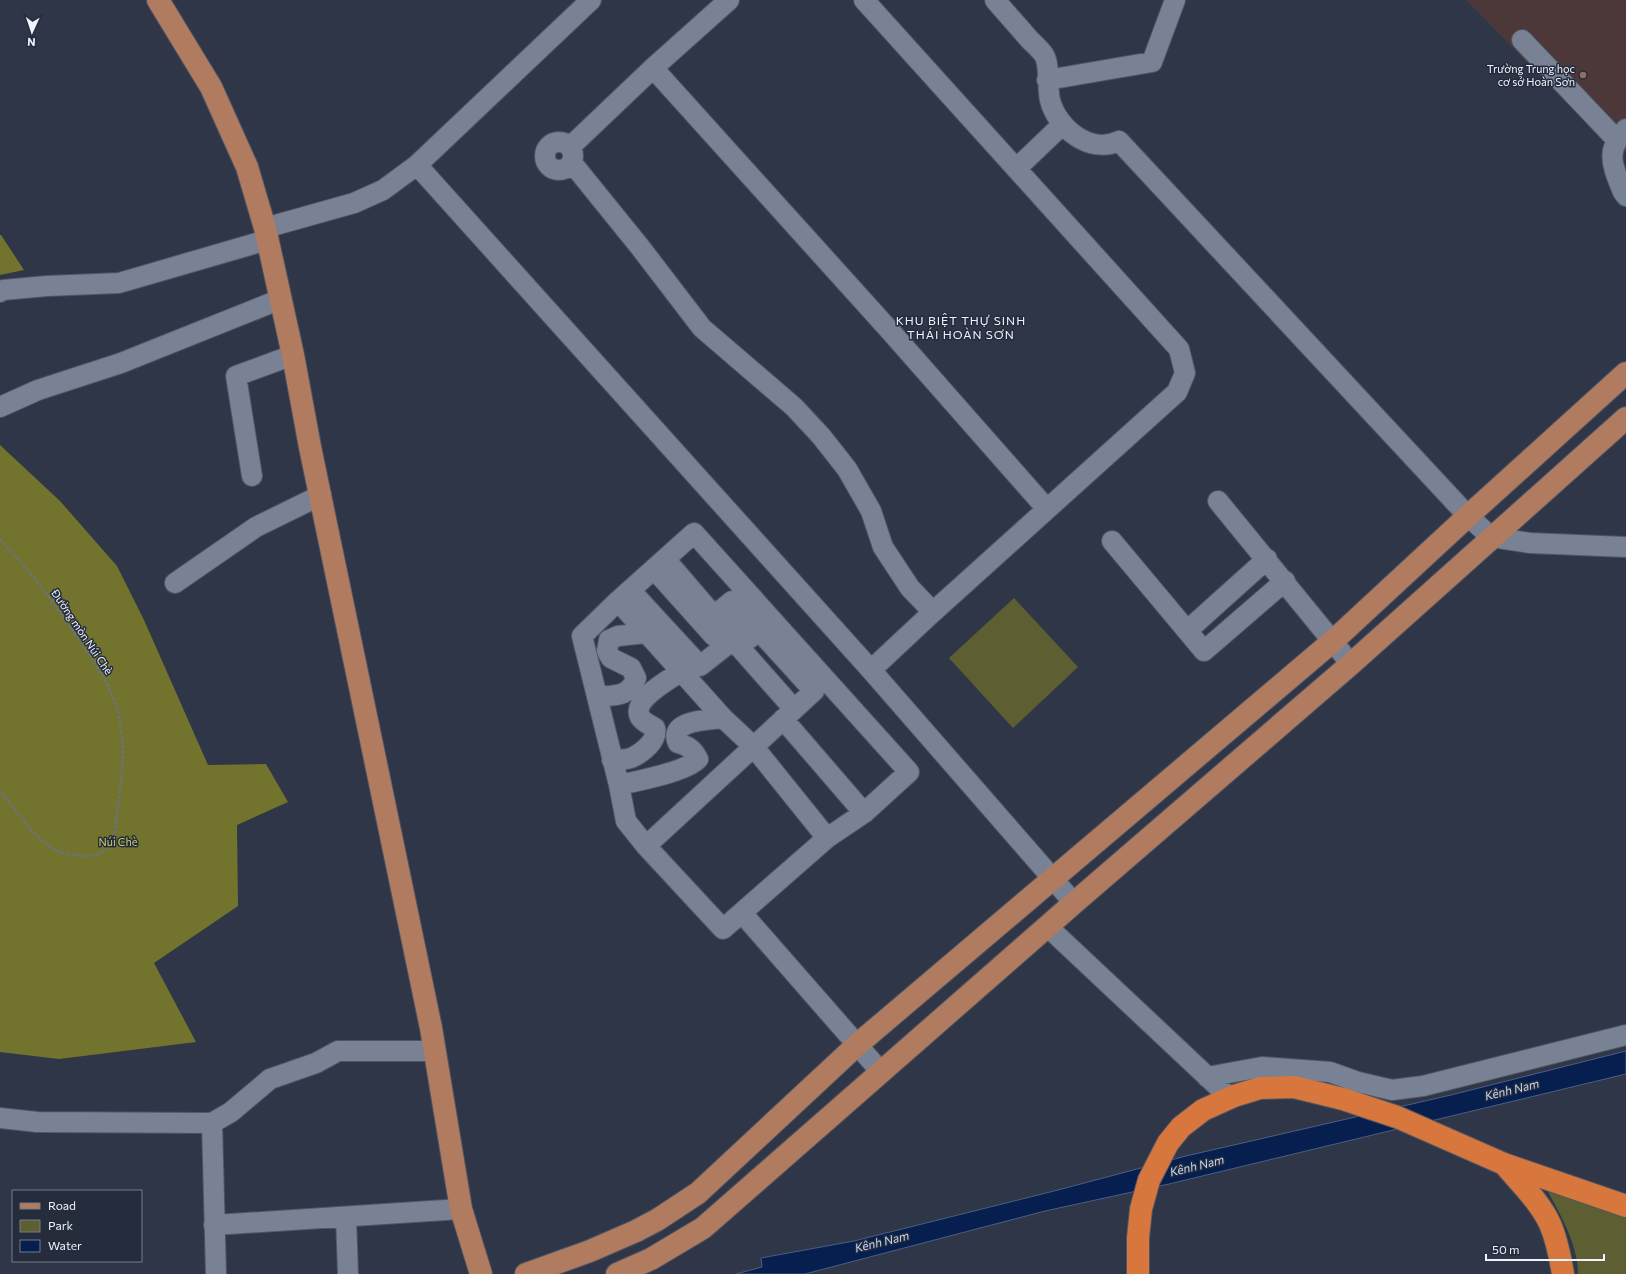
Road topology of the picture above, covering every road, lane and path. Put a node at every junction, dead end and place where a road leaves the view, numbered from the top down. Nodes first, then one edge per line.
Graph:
1 (158, 0) edge
2 (591, 0) edge
3 (729, 0) edge
4 (864, 0) edge
5 (995, 0) edge
6 (1175, 0) edge
7 (1522, 40) dead end
8 (653, 68) junction
9 (1047, 80) junction
10 (1063, 124) junction
11 (1621, 134) edge
12 (417, 165) junction
13 (1017, 168) junction
14 (1626, 196) edge
15 (266, 234) junction
16 (0, 292) edge
17 (281, 299) junction
18 (293, 355) junction
19 (1626, 374) edge
20 (0, 407) edge
21 (1626, 418) edge
22 (252, 476) dead end
23 (321, 495) junction
24 (1218, 501) dead end
25 (1047, 509) junction
26 (1468, 516) junction
27 (1491, 537) junction
28 (0, 539) edge
29 (1112, 541) dead end
30 (1626, 547) edge
31 (1267, 559) junction
32 (659, 564) junction
33 (1285, 581) junction
34 (175, 583) dead end
35 (624, 596) junction
36 (933, 612) junction
37 (1188, 630) junction
38 (646, 633) junction
39 (1334, 641) junction
40 (1351, 664) junction
41 (871, 670) junction
42 (682, 671) junction
43 (597, 697) junction
44 (794, 709) junction
45 (723, 718) junction
46 (753, 746) junction
47 (612, 760) junction
48 (619, 785) junction
49 (0, 791) edge
50 (864, 813) junction
51 (827, 838) junction
52 (646, 846) junction
53 (1052, 879) junction
54 (1074, 903) junction
55 (742, 913) junction
56 (1048, 926) junction
57 (1626, 1036) edge
58 (858, 1044) junction
59 (435, 1051) junction
60 (881, 1072) junction
61 (1207, 1078) junction
62 (1230, 1098) junction
63 (0, 1118) edge
64 (212, 1123) junction
65 (1504, 1164) junction
66 (1626, 1206) edge
67 (461, 1209) junction
68 (346, 1217) junction
69 (214, 1225) junction
70 (216, 1274) edge
71 (348, 1274) edge
72 (481, 1274) edge
73 (526, 1274) edge
74 (617, 1274) edge
75 (1138, 1274) edge
76 (1563, 1274) edge

1 - 15 main road
2 - 12 street
3 - 8 street
4 - 13 street
5 - 9 street
6 - 9 street
7 - 11 street
8 - 25 street
8 - 36 street
9 - 10 street
10 - 13 street
10 - 26 street
11 - 14 street
12 - 15 street
12 - 41 street
13 - 25 street
15 - 16 street
15 - 17 main road
17 - 18 main road
17 - 20 street
18 - 22 street
18 - 23 main road
19 - 26 main road
21 - 27 main road
23 - 34 street
23 - 59 main road
24 - 31 street
25 - 36 street
26 - 27 street
26 - 39 main road
27 - 30 street
27 - 40 main road
28 - 49 path, Đường mòn Núi Chè
29 - 37 street
31 - 33 street
31 - 37 street
32 - 35 street
32 - 44 street
32 - 50 street
33 - 37 street
33 - 39 street
35 - 38 street
35 - 43 street
35 - 44 street
36 - 41 street
38 - 42 street
38 - 43 street
39 - 40 street
39 - 53 main road
40 - 54 main road
41 - 53 street
42 - 45 street
42 - 47 street
43 - 47 street
44 - 46 street
44 - 50 street
45 - 46 street
45 - 48 street
46 - 51 street
46 - 52 street
47 - 48 street
48 - 52 street
50 - 51 street
51 - 55 street
52 - 55 street
53 - 54 street
53 - 58 main road
54 - 56 main road
55 - 58 street
56 - 60 main road
56 - 61 street
57 - 61 street
58 - 60 street
58 - 73 main road
59 - 64 street
59 - 67 main road
60 - 74 main road
61 - 62 street
62 - 65 highway
62 - 75 highway
63 - 64 street
64 - 69 street
65 - 66 highway
65 - 76 highway
67 - 68 street
67 - 72 main road
68 - 69 street
68 - 71 street
69 - 70 street

